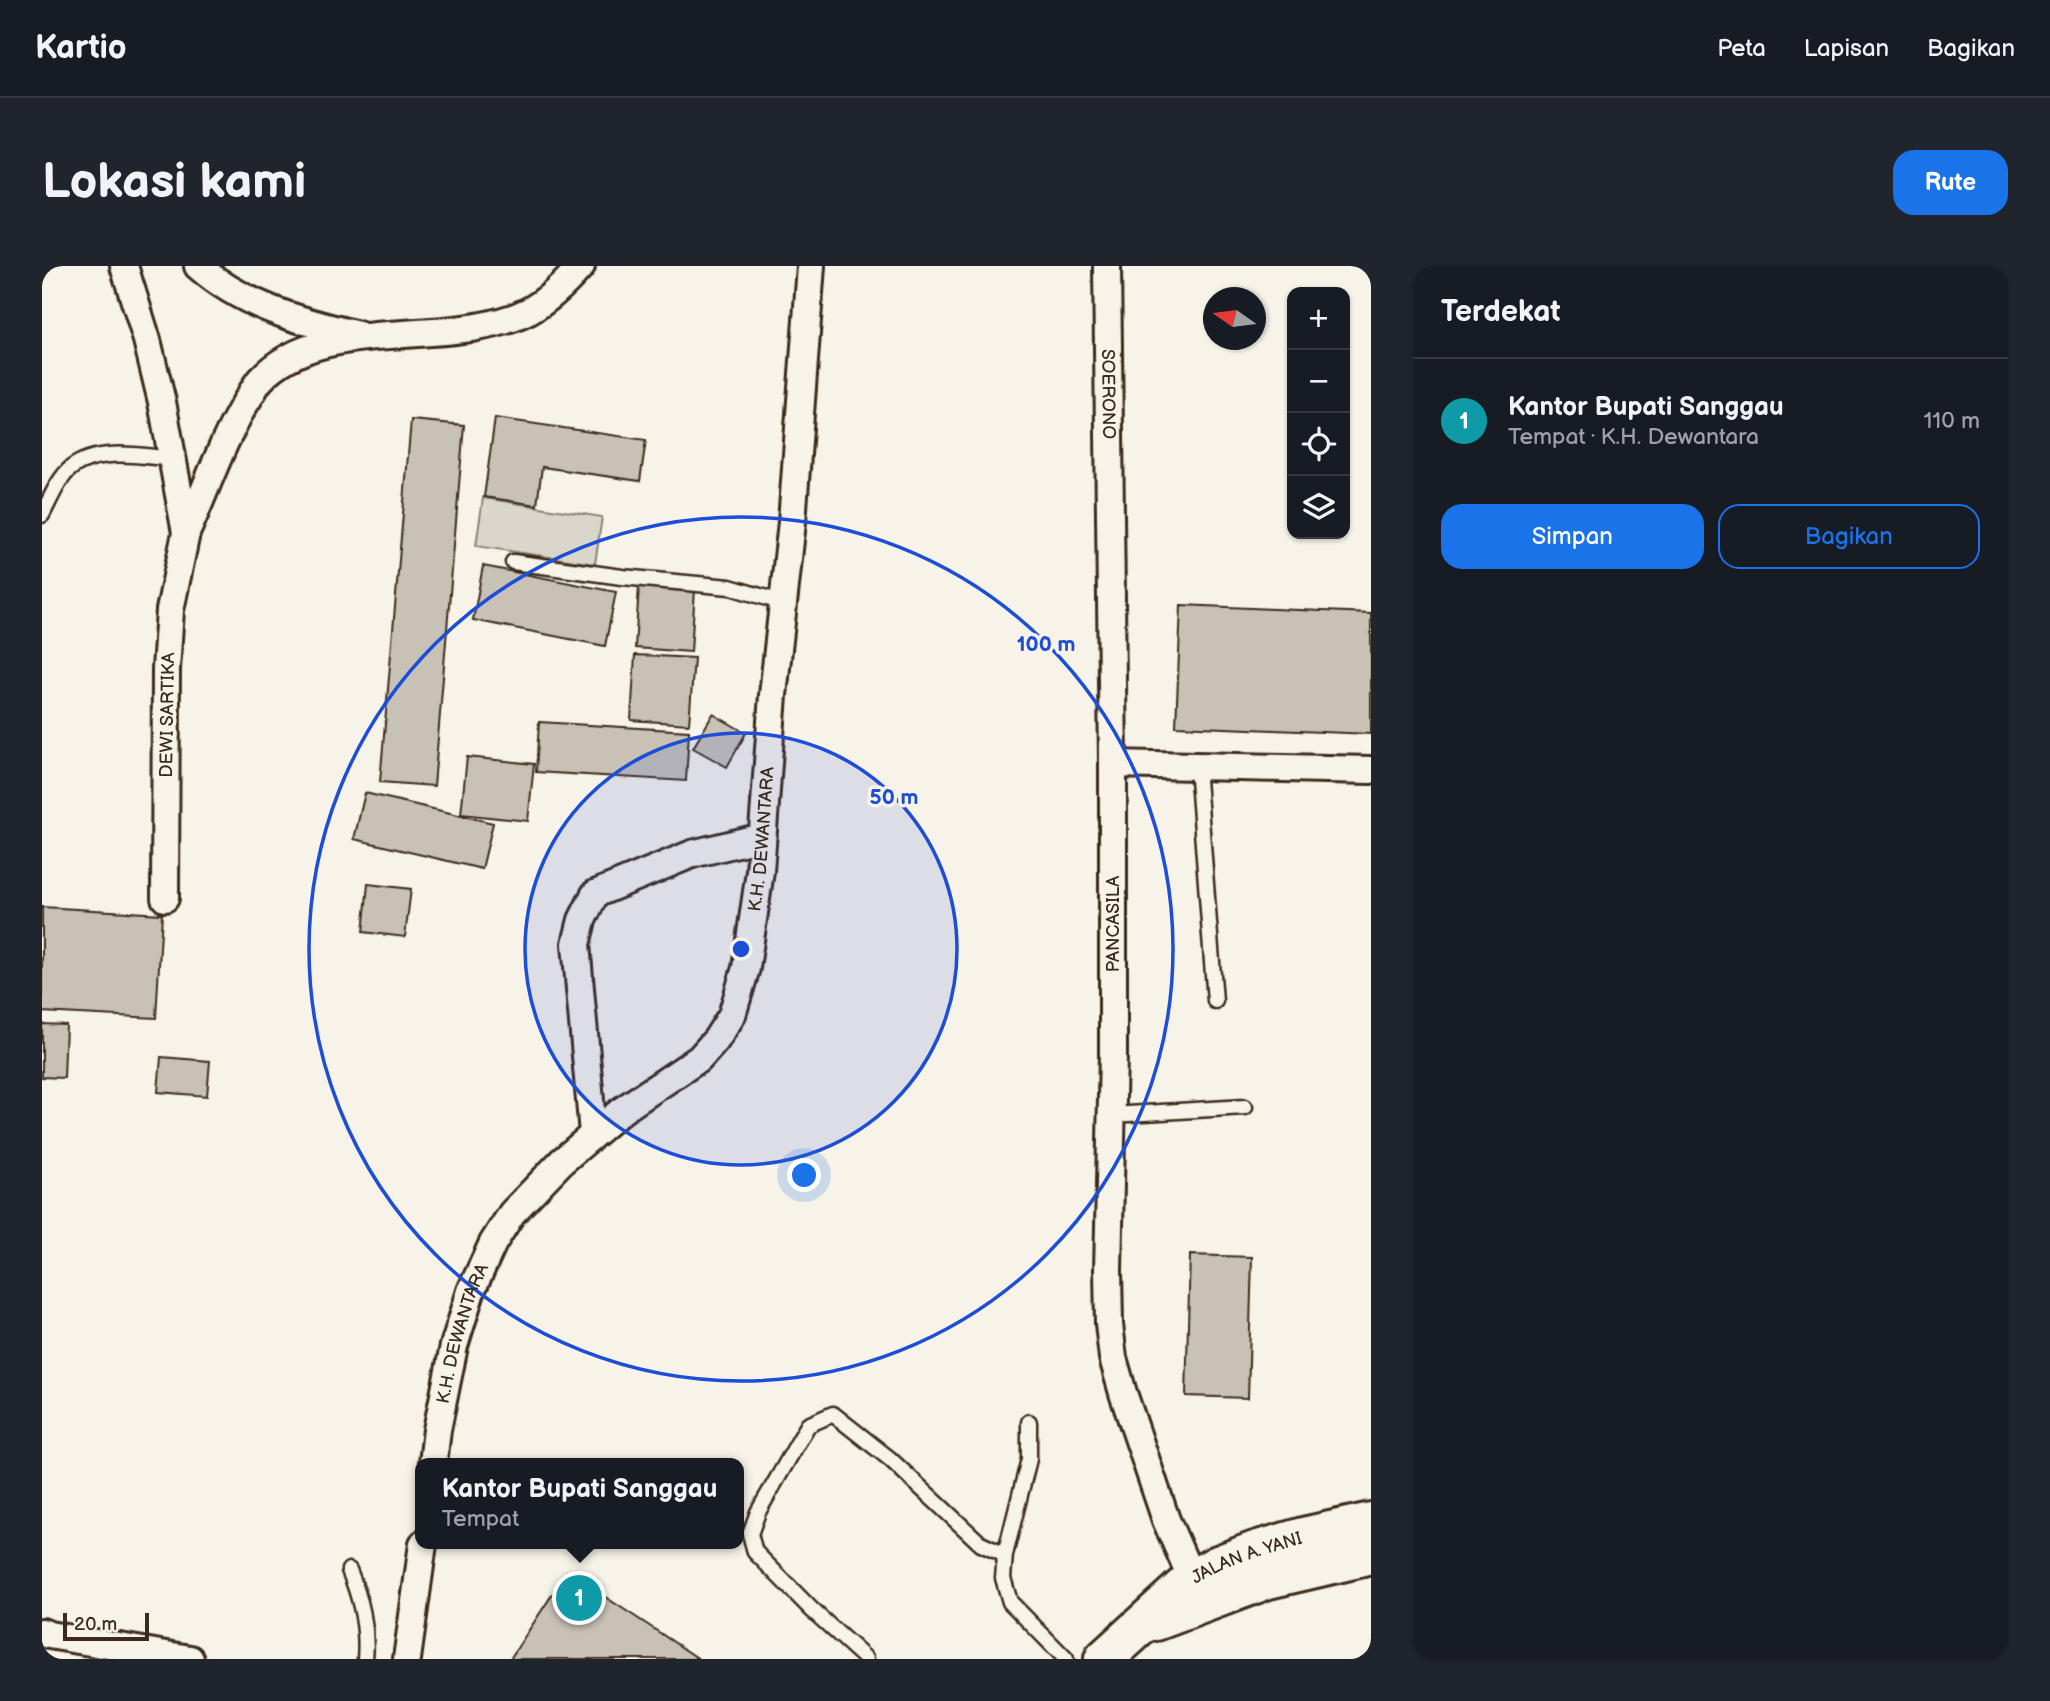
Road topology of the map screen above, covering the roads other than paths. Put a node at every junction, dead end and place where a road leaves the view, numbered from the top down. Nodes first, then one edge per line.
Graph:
1 (124, 266) edge
2 (198, 266) edge
3 (581, 266) edge
4 (811, 266) edge
5 (1107, 266) edge
6 (363, 337) junction
7 (173, 459) junction
8 (42, 515) edge
9 (1110, 523) joint
10 (186, 533) junction
11 (513, 562) dead end
12 (784, 603) junction
13 (1113, 764) junction
14 (1197, 766) junction
15 (1371, 770) edge
16 (762, 837) junction
17 (165, 898) dead end
18 (1215, 1001) dead end
19 (1245, 1107) dead end
20 (1111, 1115) junction
21 (593, 1134) junction
22 (1029, 1422) dead end
23 (433, 1458) edge
24 (1371, 1522) edge
25 (422, 1549) edge
26 (1005, 1555) junction
27 (1371, 1555) edge
28 (349, 1570) dead end
29 (1198, 1592) junction
30 (42, 1632) edge
31 (190, 1659) edge
32 (365, 1659) edge
33 (407, 1659) edge
34 (866, 1659) edge
35 (1066, 1659) edge
36 (1104, 1659) edge

1 - 7 street, DEWI SARTIKA
2 - 6 street, DEWI SARTIKA
3 - 6 street, DEWI SARTIKA
4 - 12 street, K.H. DEWANTARA
5 - 9 street, SOERONO
6 - 10 street, DEWI SARTIKA
7 - 8 lane
7 - 10 street, DEWI SARTIKA
9 - 13 street, PANCASILA
10 - 17 street, DEWI SARTIKA
11 - 12 lane
12 - 16 street, K.H. DEWANTARA
13 - 14 street
13 - 20 street, PANCASILA
14 - 15 street
14 - 18 lane
16 - 21 street, K.H. DEWANTARA
16 - 21 street
19 - 20 lane
20 - 29 street, PANCASILA
21 - 23 street, K.H. DEWANTARA
22 - 26 lane
24 - 29 highway, JALAN A. YANI
25 - 33 street
26 - 34 lane
26 - 35 lane
27 - 29 highway, JALAN A. YANI
28 - 32 lane
29 - 36 highway, JALAN A. YANI
30 - 31 street

